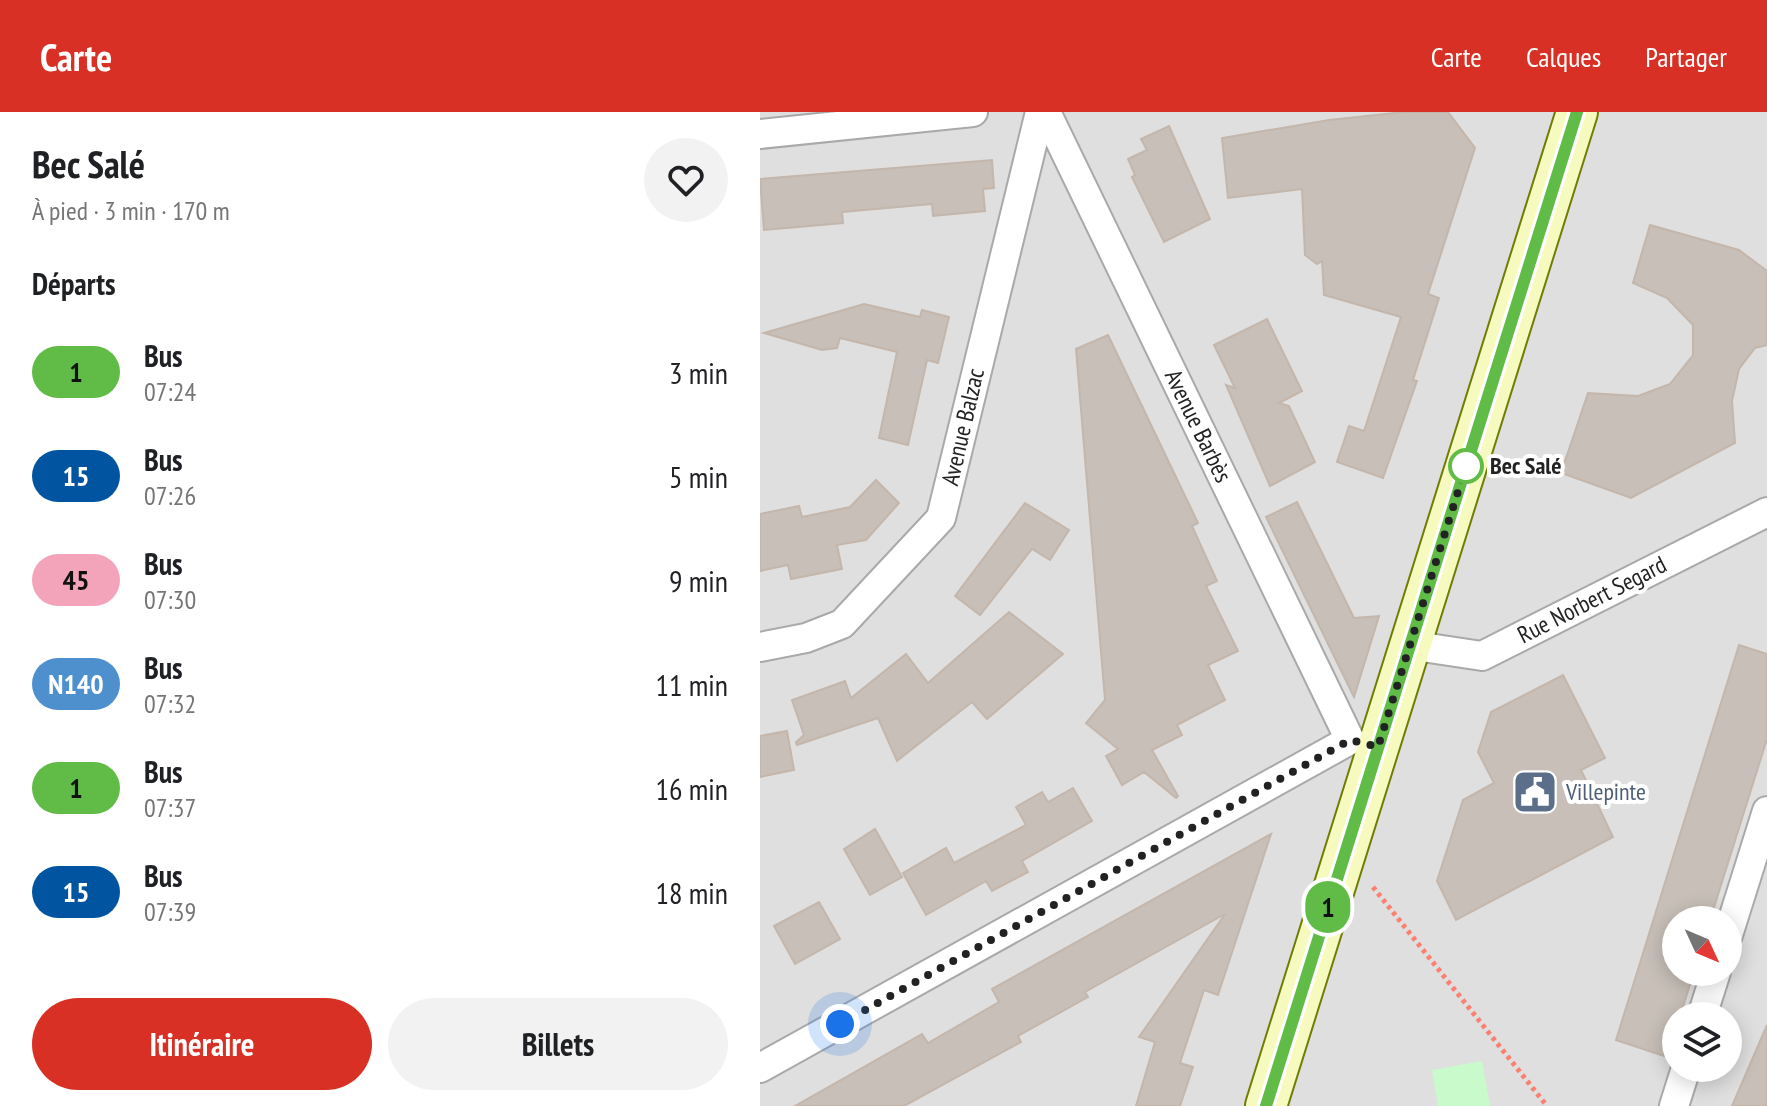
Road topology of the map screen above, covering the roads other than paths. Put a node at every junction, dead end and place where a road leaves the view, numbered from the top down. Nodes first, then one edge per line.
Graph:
1 (973, 112) edge
2 (1043, 112) edge
3 (1577, 112) edge
4 (760, 134) edge
5 (1767, 512) edge
6 (1409, 645) junction
7 (760, 647) edge
8 (1364, 744) junction
9 (1767, 811) edge
10 (1737, 906) edge
11 (760, 1068) edge
12 (1682, 1082) edge
13 (1266, 1106) edge
14 (1674, 1106) edge

1 - 4 street
2 - 7 street, Avenue Balzac
2 - 8 street, Avenue Barbès
3 - 6 main road
5 - 6 street, Rue Norbert Segard
6 - 8 main road
8 - 11 street
8 - 13 main road
9 - 10 street
12 - 14 street

